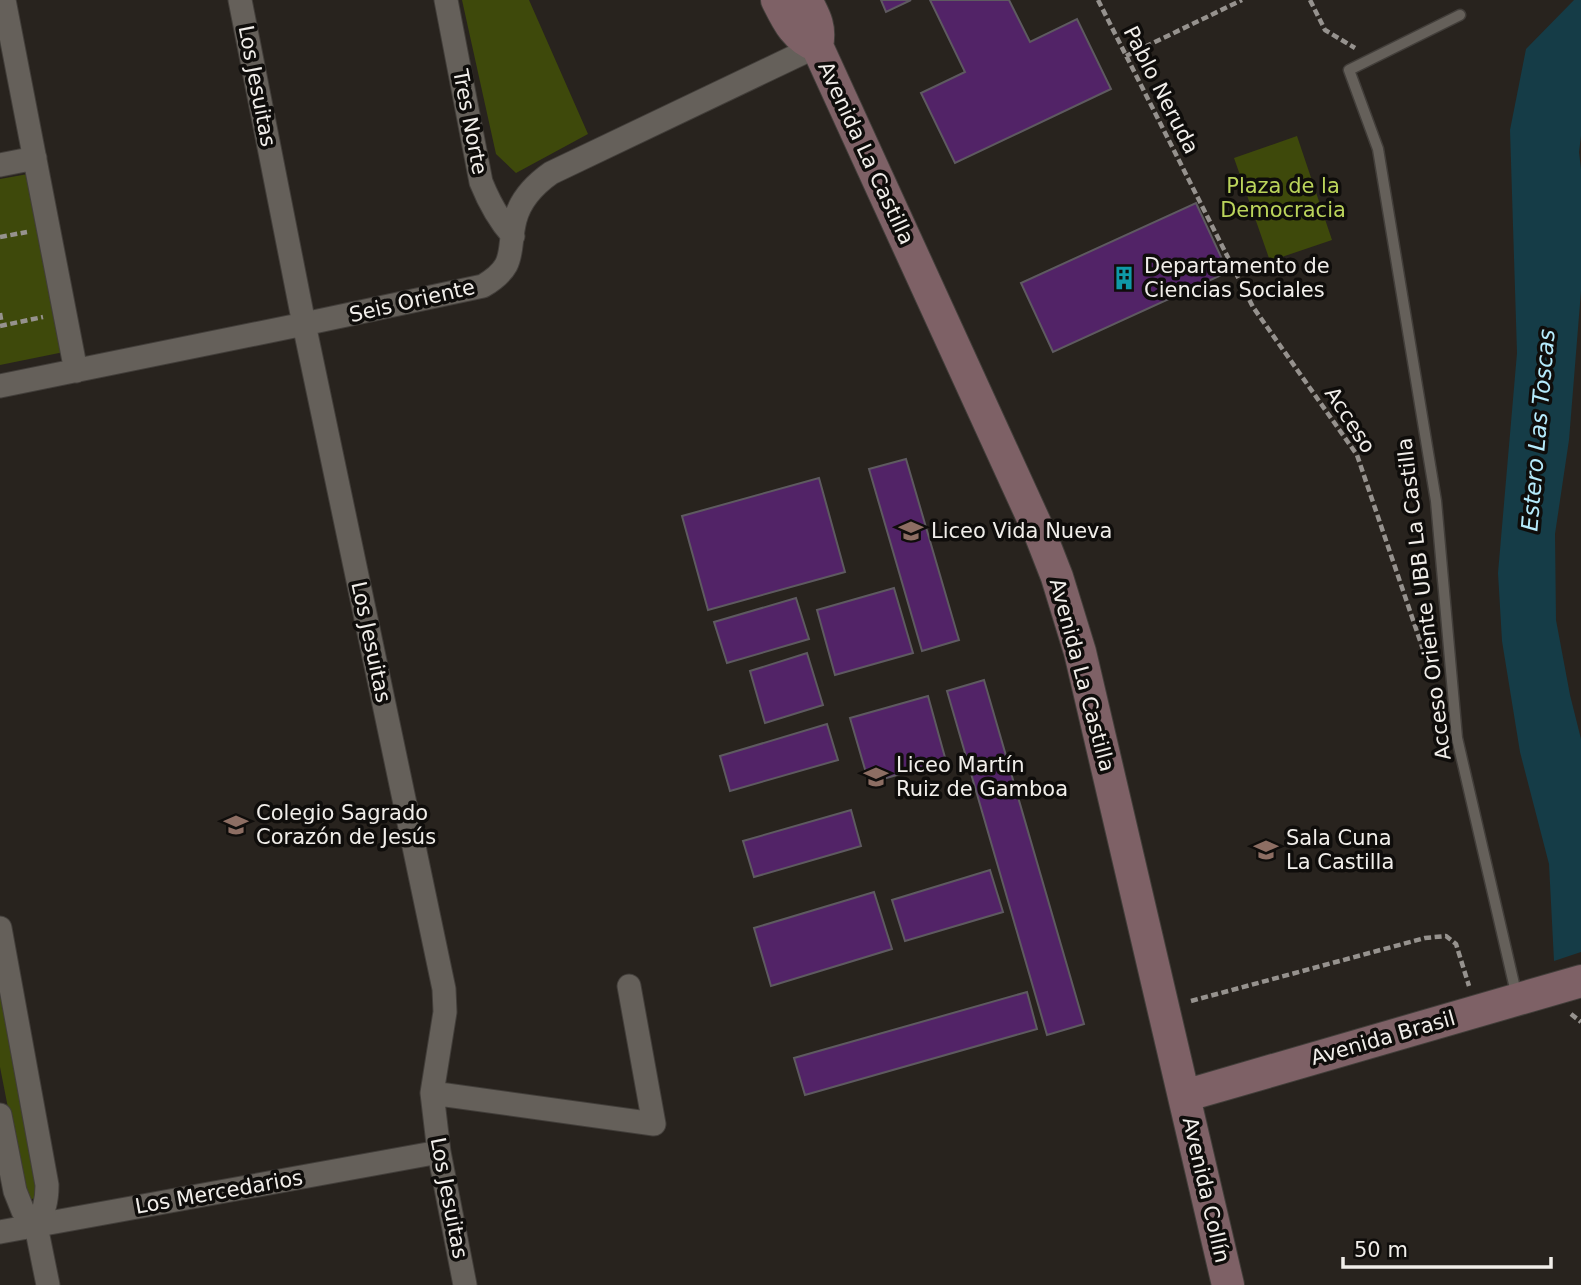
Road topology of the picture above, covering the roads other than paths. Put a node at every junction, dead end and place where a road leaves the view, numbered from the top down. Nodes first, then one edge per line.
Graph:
1 (4, 0) edge
2 (240, 0) edge
3 (446, 0) edge
4 (778, 0) edge
5 (806, 0) edge
6 (1460, 15) dead end
7 (817, 46) junction
8 (35, 158) junction
9 (0, 165) edge
10 (513, 236) junction
11 (304, 324) junction
12 (76, 370) junction
13 (0, 386) edge
14 (0, 928) edge
15 (1581, 981) edge
16 (629, 986) dead end
17 (1530, 996) junction
18 (432, 1093) junction
19 (1184, 1096) junction
20 (0, 1115) edge
21 (439, 1152) junction
22 (36, 1226) junction
23 (0, 1233) edge
24 (48, 1285) edge
25 (465, 1285) edge
26 (1228, 1285) edge

1 - 8 street
2 - 11 street, Los Jesuitas
3 - 10 street, Tres Norte
4 - 7 main road, Avenida La Castilla
5 - 7 main road, Avenida La Castilla
6 - 17 lane, Acceso Oriente UBB La Castilla
7 - 10 street, Seis Oriente
7 - 19 main road, Avenida La Castilla
8 - 9 street
8 - 12 street
10 - 11 street, Seis Oriente
11 - 12 street, Seis Oriente
11 - 18 street, Los Jesuitas
12 - 13 street, Seis Oriente
14 - 22 street
15 - 17 main road, Avenida Brasil
16 - 18 street
17 - 19 main road, Avenida Brasil
18 - 21 street, Los Jesuitas
19 - 26 main road, Avenida Collín
20 - 22 street
21 - 22 street, Los Mercedarios
21 - 25 street, Los Jesuitas
22 - 23 street, Los Mercedarios
22 - 24 street

